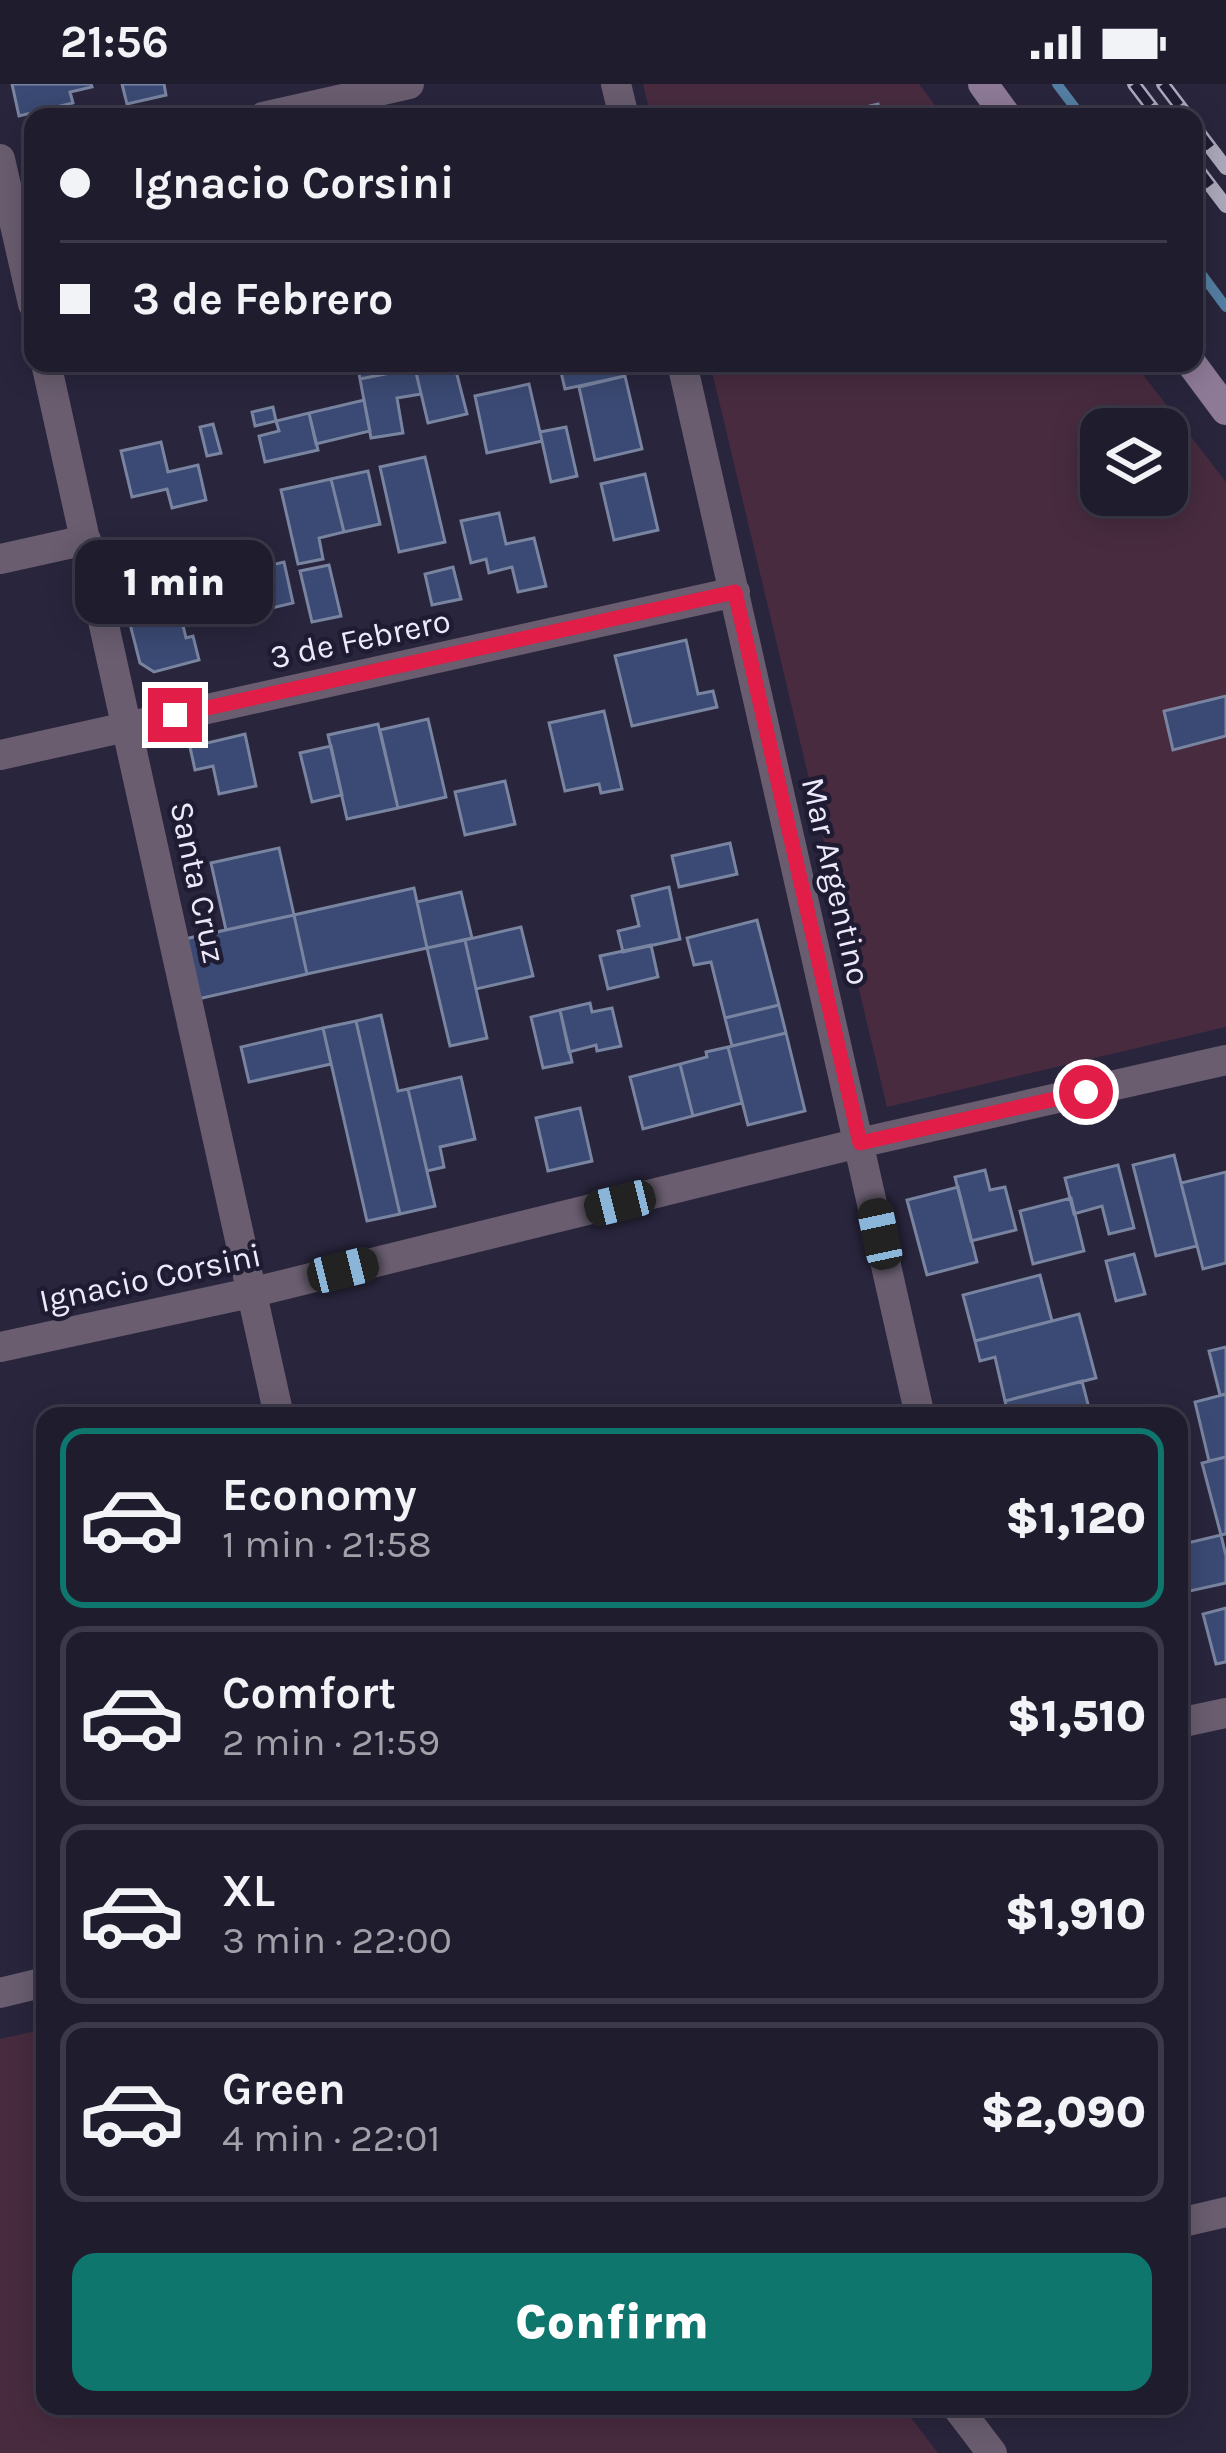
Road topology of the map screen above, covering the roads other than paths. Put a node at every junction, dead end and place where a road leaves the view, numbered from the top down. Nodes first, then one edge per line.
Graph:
1 (409, 84) edge
2 (982, 84) edge
3 (303, 108) edge
4 (1000, 108) edge
5 (12, 168) edge
6 (24, 246) edge
7 (48, 372) edge
8 (684, 372) edge
9 (1198, 372) edge
10 (1226, 410) edge
11 (86, 540) junction
12 (0, 559) edge
13 (735, 592) junction
14 (128, 725) junction
15 (0, 755) edge
16 (1226, 1060) edge
17 (860, 1143) junction
18 (250, 1293) junction
19 (0, 1347) edge
20 (277, 1407) edge
21 (918, 1407) edge
22 (1226, 1713) edge
23 (1188, 1721) edge
24 (36, 1984) edge
25 (0, 1993) edge
26 (1226, 2212) edge
27 (1188, 2221) edge
28 (963, 2415) edge
29 (992, 2453) edge

1 - 3 street
2 - 4 street
5 - 6 street
7 - 11 street, Santa Cruz
8 - 13 street, Mar Argentino
9 - 10 street
11 - 12 street
11 - 14 street, Santa Cruz
13 - 14 street, 3 de Febrero
13 - 17 street, Mar Argentino
14 - 15 street, 3 de Febrero
14 - 18 street, Santa Cruz
16 - 17 street, Ignacio Corsini
17 - 18 street, Ignacio Corsini
17 - 21 street, Mar Argentino
18 - 19 street, Ignacio Corsini
18 - 20 street, Santa Cruz
22 - 23 street
24 - 25 street
26 - 27 street
28 - 29 street

